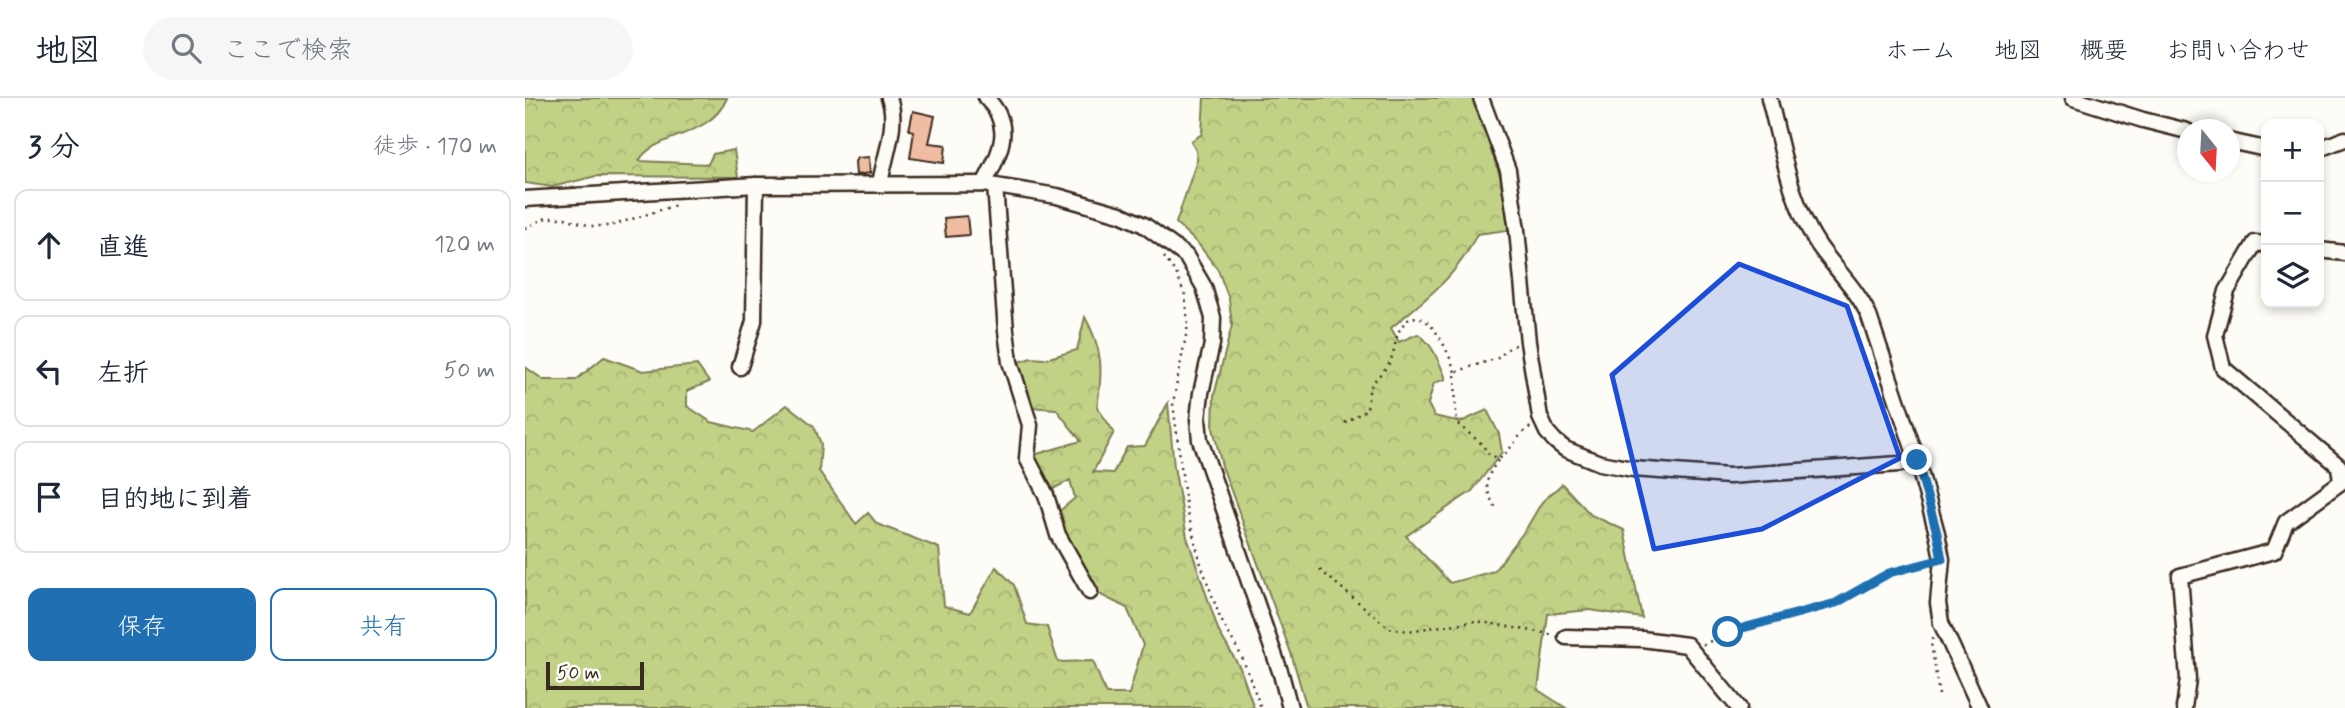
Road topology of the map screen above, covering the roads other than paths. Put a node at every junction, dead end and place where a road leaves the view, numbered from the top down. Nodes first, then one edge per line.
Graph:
1 (889, 98) edge
2 (986, 98) edge
3 (1481, 98) edge
4 (1769, 98) edge
5 (2073, 98) edge
6 (2177, 128) edge
7 (2345, 139) edge
8 (2240, 143) edge
9 (2324, 147) edge
10 (2261, 148) edge
11 (880, 184) junction
12 (756, 185) junction
13 (989, 185) junction
14 (525, 199) edge
15 (2261, 244) edge
16 (2324, 251) edge
17 (2345, 253) edge
18 (740, 367) dead end
19 (1917, 460) junction
20 (1090, 592) dead end
21 (1566, 637) road end
22 (1290, 708) edge
23 (1739, 708) edge
24 (1980, 708) edge
25 (2184, 708) edge

1 - 11 street
2 - 13 street
3 - 19 street
4 - 19 street
5 - 6 street
7 - 9 street
8 - 10 street
11 - 12 street
11 - 13 street
12 - 14 street
12 - 18 street
13 - 20 street
13 - 22 street
15 - 25 street
16 - 17 street
19 - 24 street
21 - 23 street

